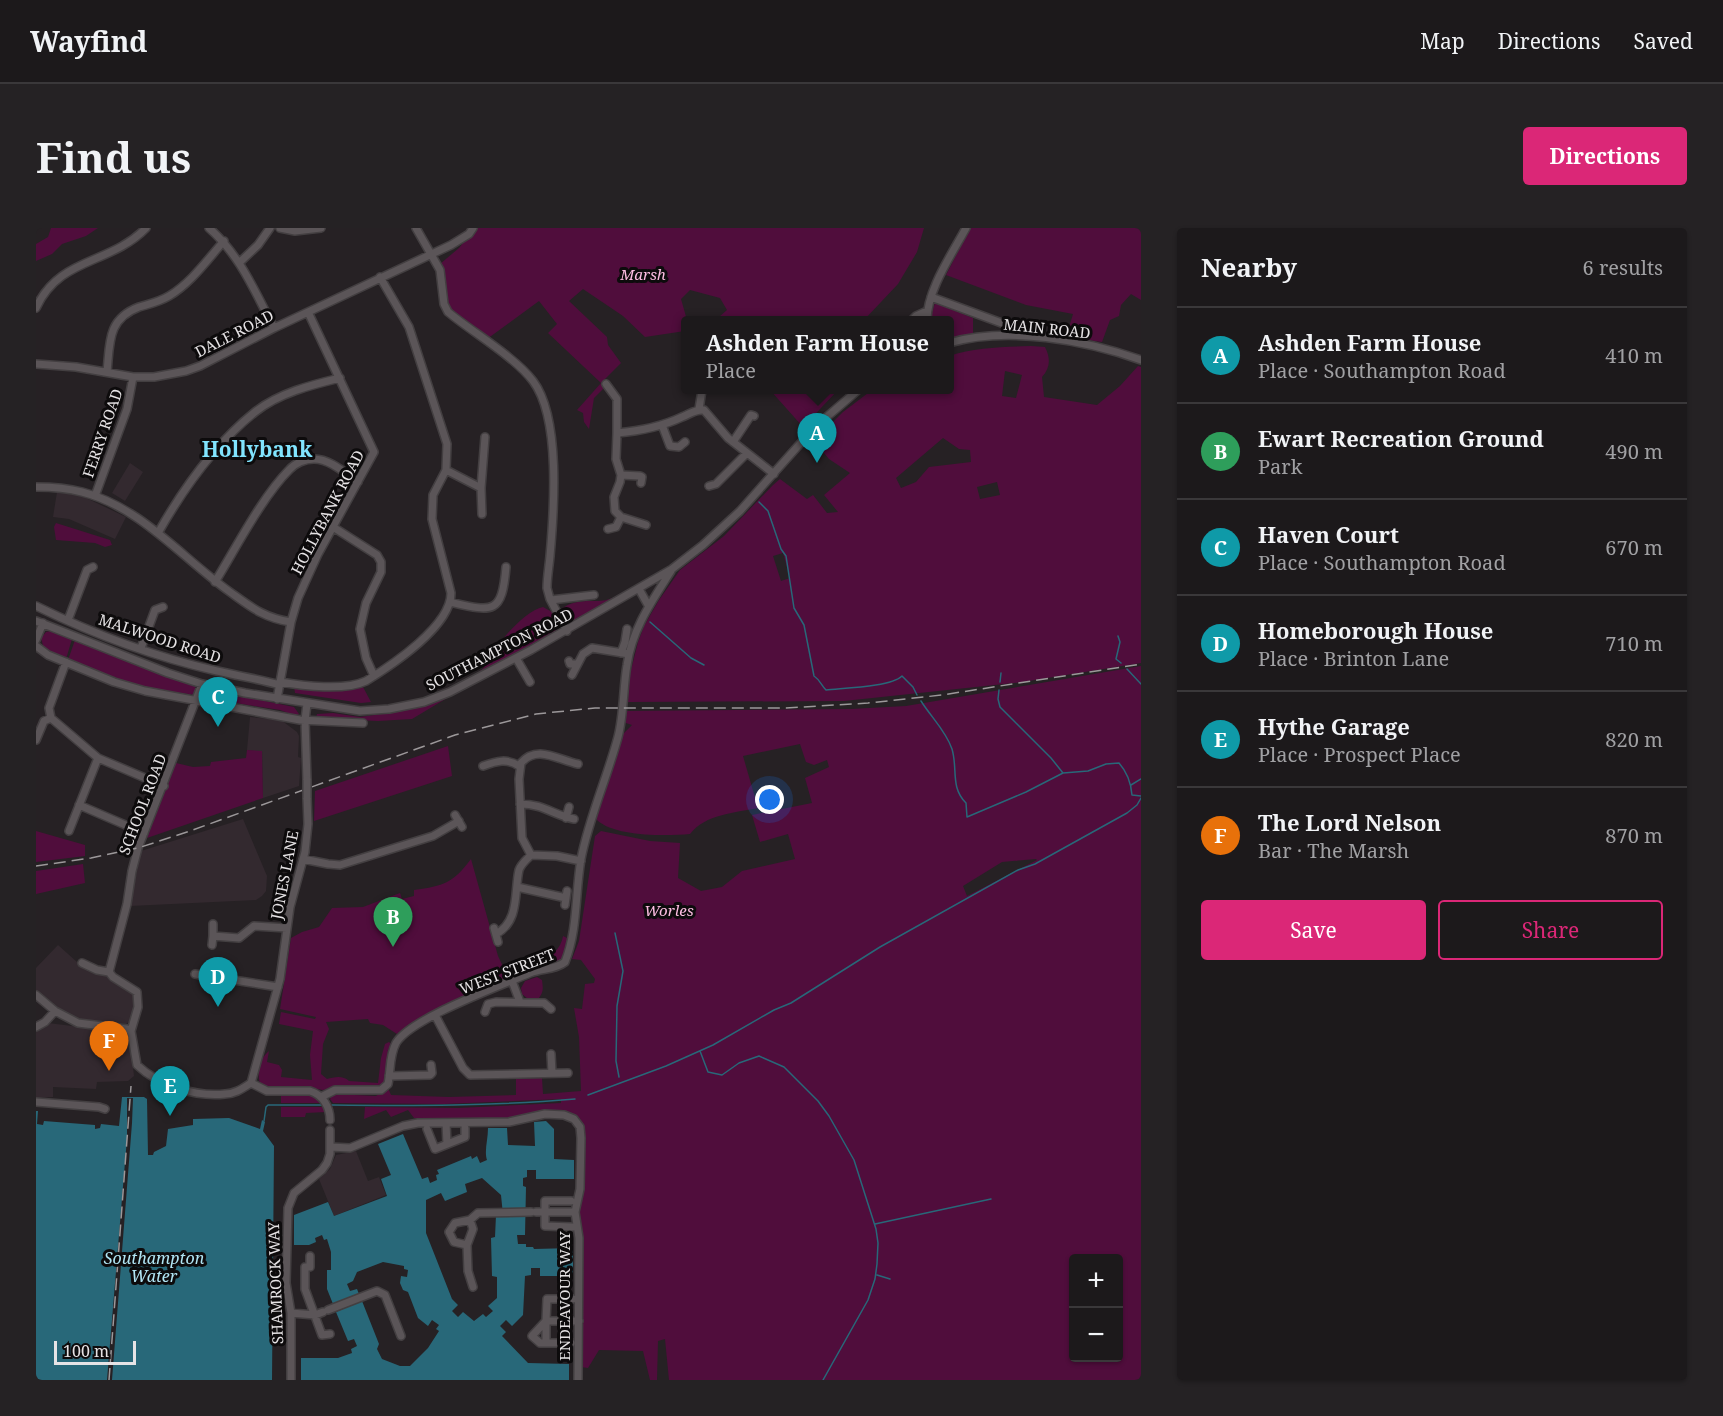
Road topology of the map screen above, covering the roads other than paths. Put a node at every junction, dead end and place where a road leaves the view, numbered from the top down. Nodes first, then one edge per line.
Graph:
1 (146, 228) edge
2 (209, 228) edge
3 (260, 228) edge
4 (280, 228) edge
5 (321, 228) edge
6 (417, 228) edge
7 (473, 228) edge
8 (966, 228) edge
9 (269, 230) edge
10 (224, 241) junction
11 (430, 254) junction
12 (240, 262) junction
13 (380, 277) junction
14 (931, 297) junction
15 (36, 308) edge
16 (927, 311) junction
17 (308, 312) junction
18 (916, 316) edge
19 (927, 316) edge
20 (1007, 325) dead end
21 (274, 328) junction
22 (954, 342) edge
23 (1141, 360) edge
24 (36, 364) edge
25 (107, 372) junction
26 (133, 377) junction
27 (340, 378) junction
28 (606, 384) dead end
29 (701, 394) edge
30 (853, 394) edge
31 (699, 409) junction
32 (751, 414) dead end
33 (662, 426) junction
34 (617, 433) junction
35 (485, 437) dead end
36 (685, 442) dead end
37 (733, 442) junction
38 (475, 447) dead end
39 (484, 448) junction
40 (747, 453) junction
41 (446, 470) junction
42 (774, 474) junction
43 (621, 475) junction
44 (358, 482) junction
45 (641, 483) dead end
46 (709, 486) dead end
47 (36, 487) edge
48 (481, 488) junction
49 (95, 496) junction
50 (484, 509) dead end
51 (621, 517) junction
52 (643, 522) dead end
53 (333, 527) junction
54 (608, 529) dead end
55 (158, 533) junction
56 (82, 562) dead end
57 (506, 567) dead end
58 (672, 569) junction
59 (215, 582) junction
60 (639, 589) junction
61 (594, 595) dead end
62 (551, 600) junction
63 (151, 602) dead end
64 (450, 602) junction
65 (648, 605) junction
66 (36, 606) edge
67 (163, 607) dead end
68 (155, 610) junction
69 (68, 620) junction
70 (40, 622) edge
71 (291, 622) junction
72 (627, 629) dead end
73 (567, 631) junction
74 (36, 640) edge
75 (36, 646) edge
76 (141, 648) junction
77 (625, 653) junction
78 (516, 658) junction
79 (66, 662) junction
80 (568, 662) dead end
81 (577, 664) junction
82 (572, 675) dead end
83 (374, 676) junction
84 (530, 682) dead end
85 (280, 683) junction
86 (202, 684) junction
87 (277, 699) junction
88 (196, 701) junction
89 (307, 704) junction
90 (51, 718) junction
91 (305, 720) junction
92 (363, 723) dead end
93 (36, 740) edge
94 (98, 758) junction
95 (578, 764) dead end
96 (483, 766) dead end
97 (519, 766) junction
98 (164, 786) junction
99 (520, 804) junction
100 (79, 805) junction
101 (569, 807) dead end
102 (459, 821) dead end
103 (69, 831) dead end
104 (144, 833) junction
105 (531, 855) junction
106 (303, 859) junction
107 (581, 861) junction
108 (517, 887) junction
109 (566, 898) dead end
110 (213, 924) dead end
111 (287, 928) junction
112 (496, 935) dead end
113 (213, 936) junction
114 (212, 945) dead end
115 (82, 963) dead end
116 (537, 964) dead end
117 (109, 972) junction
118 (195, 974) dead end
119 (512, 981) junction
120 (278, 987) junction
121 (39, 997) edge
122 (520, 1002) junction
123 (551, 1009) dead end
124 (55, 1011) junction
125 (485, 1012) dead end
126 (435, 1015) junction
127 (36, 1027) edge
128 (131, 1031) junction
129 (551, 1054) dead end
130 (431, 1065) dead end
131 (552, 1073) junction
132 (568, 1073) dead end
133 (389, 1076) junction
134 (251, 1083) junction
135 (321, 1097) junction
136 (36, 1102) edge
137 (105, 1109) dead end
138 (330, 1120) dead end
139 (446, 1122) junction
140 (465, 1128) dead end
141 (427, 1129) dead end
142 (330, 1130) dead end
143 (447, 1144) junction
144 (330, 1147) junction
145 (571, 1201) dead end
146 (537, 1212) junction
147 (575, 1212) junction
148 (470, 1220) junction
149 (572, 1227) dead end
150 (467, 1245) junction
151 (310, 1256) dead end
152 (473, 1287) dead end
153 (573, 1299) dead end
154 (291, 1313) junction
155 (322, 1313) junction
156 (579, 1321) junction
157 (546, 1322) junction
158 (330, 1334) dead end
159 (401, 1336) dead end
160 (546, 1343) junction
161 (571, 1343) dead end
162 (291, 1380) edge
163 (578, 1380) edge

1 - 15 street
2 - 10 street
3 - 9 street
4 - 5 street
6 - 11 street
7 - 11 street, DALE ROAD
8 - 14 street
9 - 12 street
10 - 12 street
10 - 25 street
11 - 13 street, DALE ROAD
11 - 62 street
12 - 21 street
13 - 17 street, DALE ROAD
13 - 41 street
14 - 16 street
14 - 20 street
16 - 18 street
16 - 19 street
17 - 21 street, DALE ROAD
17 - 27 street, HOLLYBANK ROAD
21 - 26 street, DALE ROAD
22 - 23 street, MAIN ROAD
24 - 25 street, DALE ROAD
25 - 26 street, DALE ROAD
26 - 49 street, FERRY ROAD
27 - 44 street, HOLLYBANK ROAD
27 - 55 street
28 - 34 street
29 - 31 street
30 - 42 street, SOUTHAMPTON ROAD
31 - 33 street
31 - 37 street
32 - 37 street
33 - 34 street
33 - 36 street
34 - 43 street
35 - 39 street
37 - 40 street
38 - 39 street
39 - 48 street
40 - 42 street
40 - 46 street
41 - 48 street
41 - 64 street
42 - 58 street, SOUTHAMPTON ROAD
43 - 45 street
43 - 51 street
44 - 53 street, HOLLYBANK ROAD
44 - 59 street
47 - 49 street
48 - 50 street
49 - 55 street
51 - 52 street
51 - 54 street
53 - 71 street, HOLLYBANK ROAD
53 - 83 street
55 - 59 street
56 - 69 street
57 - 64 street
58 - 60 street, SOUTHAMPTON ROAD
58 - 65 street, WEST STREET
59 - 71 street
60 - 65 street
60 - 73 street, SOUTHAMPTON ROAD
61 - 62 street
62 - 73 street
63 - 68 street
64 - 83 street, MALWOOD ROAD
65 - 77 street, WEST STREET
66 - 69 street, MALWOOD ROAD
67 - 68 street
68 - 76 street
69 - 76 street, MALWOOD ROAD
70 - 74 street, SOUTHAMPTON ROAD
70 - 86 street, SOUTHAMPTON ROAD
71 - 85 street, HOLLYBANK ROAD
72 - 77 street
73 - 78 street, SOUTHAMPTON ROAD
75 - 79 street
76 - 85 street, MALWOOD ROAD
77 - 81 street
77 - 107 street, WEST STREET
78 - 84 street
78 - 89 street, SOUTHAMPTON ROAD
79 - 88 street
79 - 90 street
80 - 81 street
81 - 82 street
83 - 85 street, MALWOOD ROAD
85 - 87 street, HOLLYBANK ROAD
86 - 87 street, SOUTHAMPTON ROAD
86 - 88 street, SCHOOL ROAD
87 - 89 street, SOUTHAMPTON ROAD
88 - 91 street
88 - 98 street, SCHOOL ROAD
89 - 91 street, JONES LANE
90 - 93 street
90 - 94 street
91 - 92 street
91 - 106 street, JONES LANE, bridge
94 - 98 street
94 - 100 street
95 - 97 street
96 - 97 street
97 - 99 street
98 - 104 street, SCHOOL ROAD
99 - 101 street
99 - 105 street
100 - 103 street
100 - 104 street
102 - 106 street
104 - 117 street, SCHOOL ROAD
105 - 107 street
105 - 108 street
106 - 111 street, JONES LANE
107 - 119 street, WEST STREET
108 - 109 street
108 - 112 street
110 - 113 street
111 - 113 street
111 - 120 street, JONES LANE
113 - 114 street
115 - 117 street
116 - 119 street
117 - 128 street
118 - 120 street
119 - 122 street
119 - 126 street, WEST STREET
120 - 134 street, JONES LANE
121 - 124 street
122 - 123 street
122 - 125 street
124 - 127 street
124 - 128 street
126 - 131 street
126 - 133 street, WEST STREET
128 - 134 street
129 - 131 street
130 - 133 street
131 - 132 street
133 - 135 street
134 - 135 street
135 - 138 street
136 - 137 street
139 - 143 street
139 - 144 street, ENDEAVOUR WAY
139 - 147 street, ENDEAVOUR WAY
140 - 143 street
141 - 143 street
142 - 144 street, SHAMROCK WAY
144 - 154 street, SHAMROCK WAY
145 - 146 street, ENDEAVOUR WAY
146 - 147 street, ENDEAVOUR WAY
146 - 148 street
146 - 149 street, ENDEAVOUR WAY
147 - 156 street, ENDEAVOUR WAY
148 - 150 street
148 - 150 street
150 - 152 street
151 - 155 street
153 - 157 street
154 - 155 street
154 - 162 street, SHAMROCK WAY
155 - 158 street
155 - 159 street
156 - 157 street
156 - 163 street, ENDEAVOUR WAY
157 - 160 street
157 - 160 street
160 - 161 street

